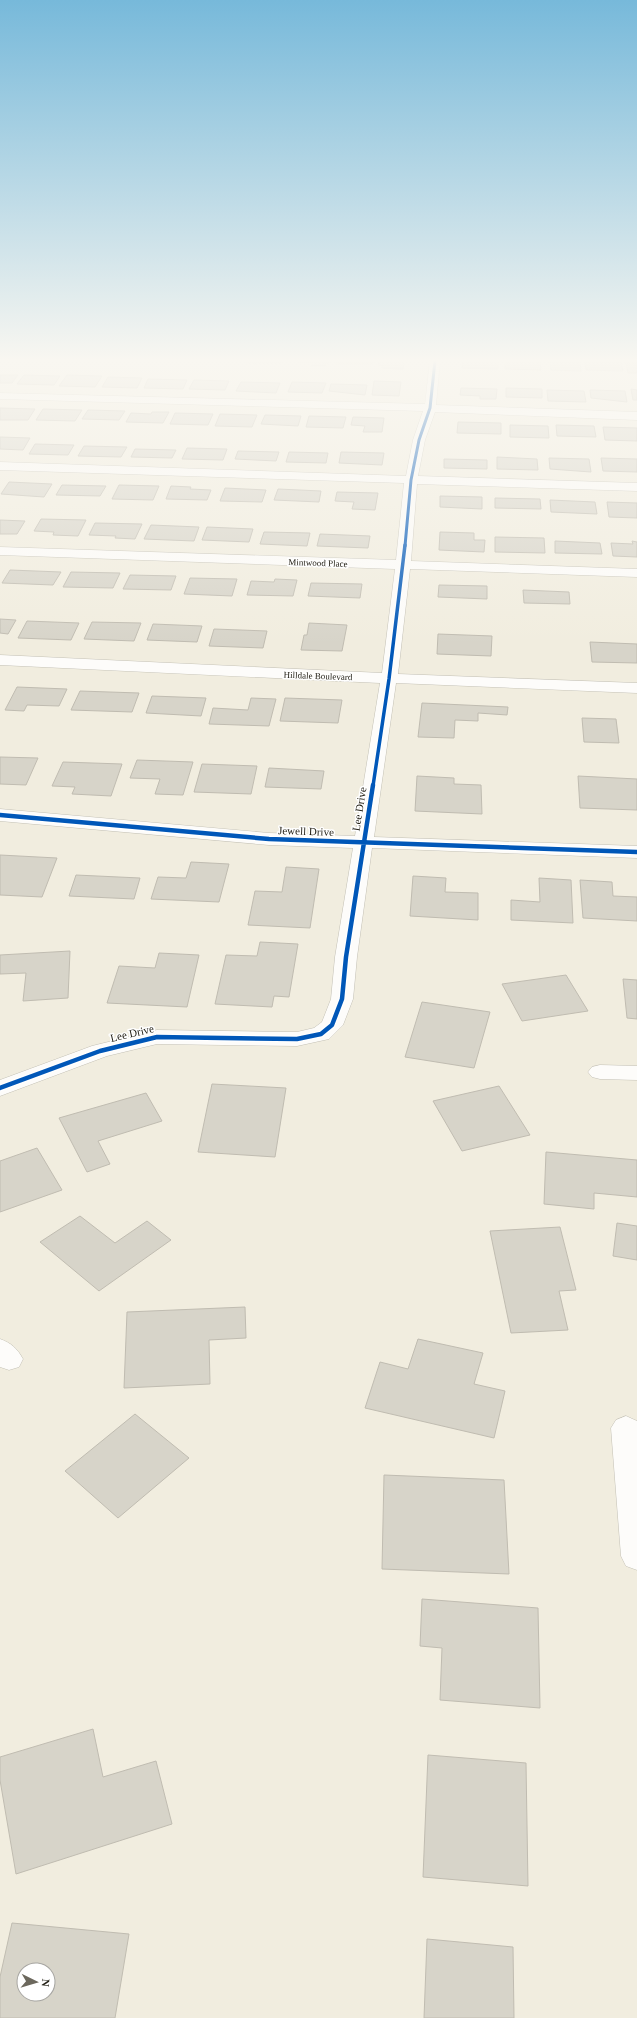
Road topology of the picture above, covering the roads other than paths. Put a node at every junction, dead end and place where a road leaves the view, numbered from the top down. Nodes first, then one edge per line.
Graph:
1 (416, 455) edge
2 (0, 466) edge
3 (412, 480) junction
4 (637, 487) edge
5 (0, 551) edge
6 (403, 566) junction
7 (637, 573) edge
8 (0, 660) edge
9 (389, 678) junction
10 (637, 688) edge
11 (0, 815) edge
12 (364, 843) junction
13 (637, 852) edge
14 (600, 1072) dead end
15 (637, 1073) edge
16 (0, 1088) edge
17 (626, 1428) dead end
18 (637, 1556) edge

1 - 3 street, Lee Drive
2 - 3 street
3 - 4 street
3 - 6 street, Lee Drive
5 - 6 street, Mintwood Place
6 - 7 street, Mintwood Place
6 - 9 street, Lee Drive
8 - 9 street, Hilldale Boulevard
9 - 10 street, Hilldale Boulevard
9 - 12 street, Lee Drive
11 - 12 street, Jewell Drive
12 - 13 street, Jewell Drive
12 - 16 street, Lee Drive
14 - 15 street
17 - 18 street

